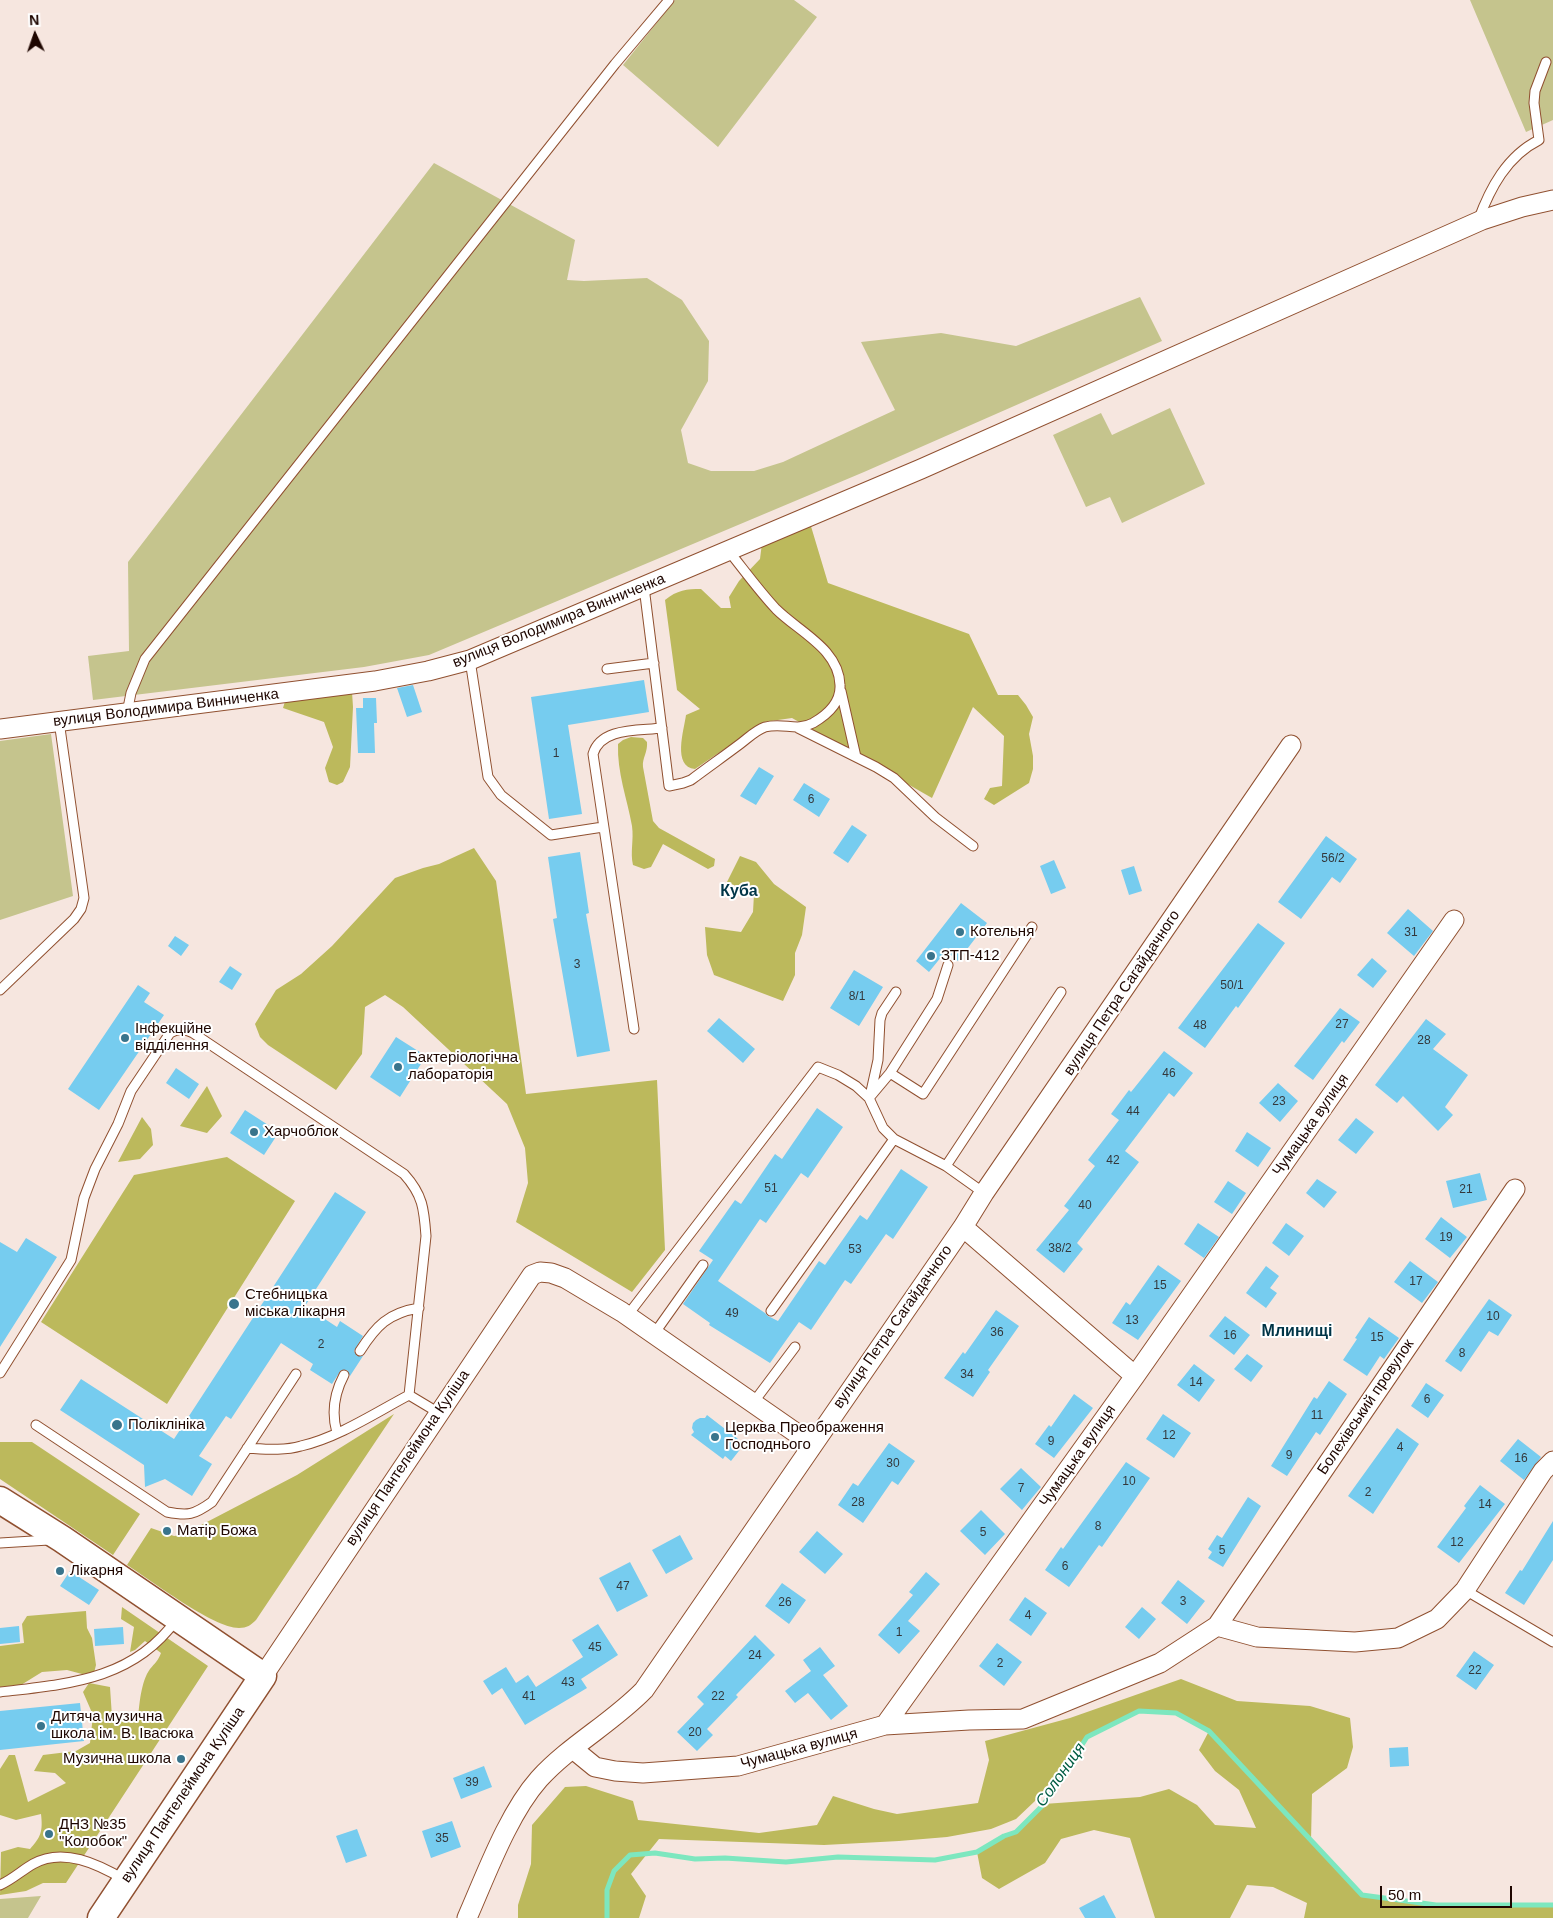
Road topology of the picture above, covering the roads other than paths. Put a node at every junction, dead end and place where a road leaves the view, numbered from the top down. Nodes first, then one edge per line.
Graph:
1 (669, 0) edge
2 (1546, 62) dead end
3 (1553, 200) edge
4 (1478, 222) junction
5 (728, 550) junction
6 (644, 587) junction
7 (470, 660) junction
8 (654, 663) junction
9 (607, 669) dead end
10 (841, 691) junction
11 (127, 712) junction
12 (59, 721) junction
13 (662, 728) junction
14 (798, 728) junction
15 (0, 729) edge
16 (1291, 745) dead end
17 (856, 756) junction
18 (604, 827) junction
19 (973, 846) dead end
20 (1454, 920) dead end
21 (1032, 927) dead end
22 (948, 965) dead end
23 (0, 990) edge
24 (896, 992) dead end
25 (1061, 992) dead end
26 (634, 1030) dead end
27 (890, 1073) junction
28 (869, 1098) junction
29 (894, 1139) junction
30 (946, 1166) junction
31 (1516, 1189) dead end
32 (984, 1193) junction
33 (963, 1227) junction
34 (703, 1265) dead end
35 (419, 1308) junction
36 (771, 1311) dead end
37 (627, 1316) junction
38 (654, 1334) junction
39 (795, 1347) dead end
40 (360, 1351) dead end
41 (0, 1373) edge
42 (296, 1374) dead end
43 (344, 1375) dead end
44 (1135, 1376) junction
45 (409, 1395) junction
46 (753, 1403) junction
47 (439, 1413) junction
48 (36, 1426) dead end
49 (337, 1433) junction
50 (812, 1444) junction
51 (247, 1448) junction
52 (1553, 1461) edge
53 (0, 1500) edge
54 (62, 1539) junction
55 (0, 1543) edge
56 (1465, 1590) junction
57 (177, 1618) junction
58 (1217, 1626) junction
59 (1553, 1642) edge
60 (263, 1676) junction
61 (0, 1692) edge
62 (885, 1725) junction
63 (573, 1749) junction
64 (126, 1881) junction
65 (0, 1885) edge
66 (101, 1918) edge
67 (467, 1918) edge

1 - 11 lane
2 - 4 lane
3 - 4 street, вулиця Володимира Винниченка
4 - 5 street, вулиця Володимира Винниченка
5 - 6 street, вулиця Володимира Винниченка
5 - 10 lane
6 - 7 street, вулиця Володимира Винниченка
6 - 8 lane
7 - 11 street, вулиця Володимира Винниченка
7 - 18 lane
8 - 9 lane
8 - 13 lane
10 - 14 lane
10 - 17 lane
11 - 12 street, вулиця Володимира Винниченка
12 - 15 street, вулиця Володимира Винниченка
12 - 23 lane
13 - 14 lane
13 - 18 lane
14 - 17 lane
16 - 32 street, вулиця Петра Сагайдачного
17 - 19 lane
18 - 26 lane
20 - 44 street, Чумацька вулиця
21 - 27 lane
22 - 27 lane
24 - 28 lane
25 - 30 lane
27 - 28 lane
28 - 29 lane
28 - 37 lane
29 - 30 lane
29 - 36 lane
30 - 32 lane
31 - 58 street, Болехівський провулок
32 - 33 street, вулиця Петра Сагайдачного
33 - 44 street
33 - 50 street, вулиця Петра Сагайдачного
34 - 38 lane
35 - 40 lane
35 - 41 lane
35 - 45 lane
37 - 38 street, вулиця Пантелеймона Куліша
37 - 47 street, вулиця Пантелеймона Куліша
38 - 46 street, вулиця Пантелеймона Куліша
39 - 46 lane
42 - 51 lane
43 - 49 lane
44 - 62 street, Чумацька вулиця
45 - 47 lane
45 - 49 lane
46 - 50 street, вулиця Пантелеймона Куліша
47 - 60 street, вулиця Пантелеймона Куліша
48 - 51 lane
49 - 51 lane
50 - 63 street, вулиця Петра Сагайдачного
52 - 56 street
53 - 54 street
54 - 55 lane
54 - 57 street
56 - 58 street
56 - 59 lane
57 - 60 street
57 - 61 lane
58 - 62 street, Болехівський провулок
60 - 64 street, вулиця Пантелеймона Куліша
62 - 63 street, Чумацька вулиця
63 - 67 street, вулиця Петра Сагайдачного
64 - 65 lane
64 - 66 street, вулиця Пантелеймона Куліша

